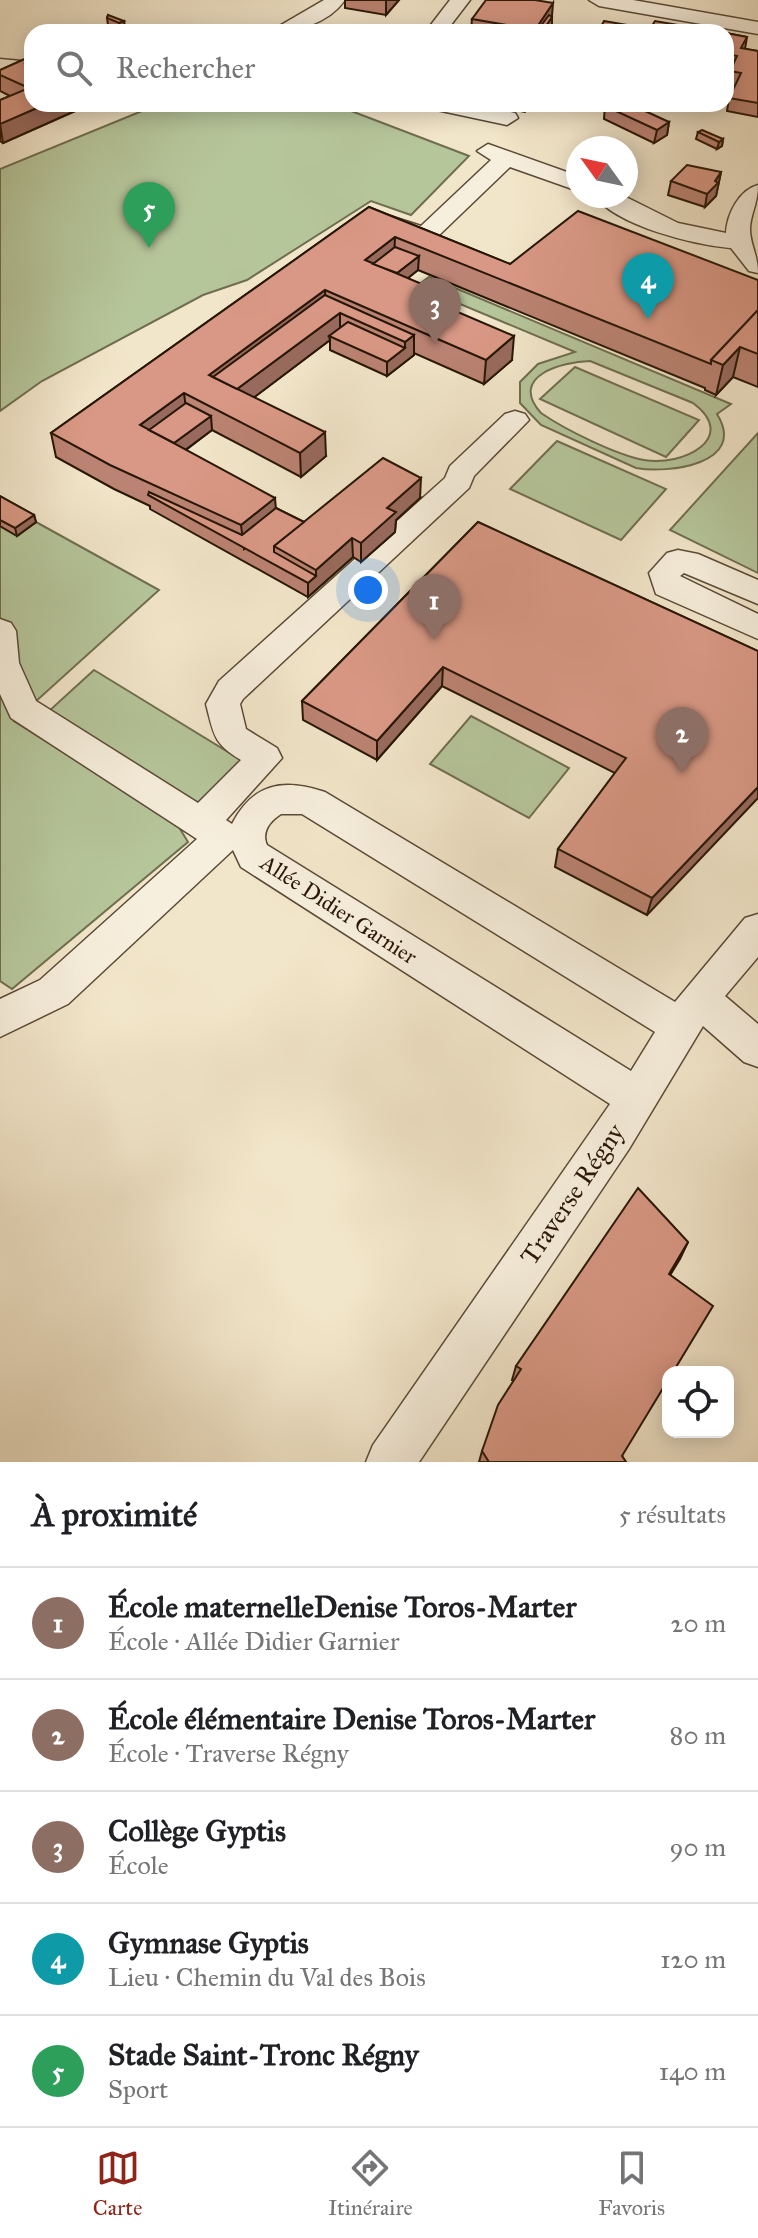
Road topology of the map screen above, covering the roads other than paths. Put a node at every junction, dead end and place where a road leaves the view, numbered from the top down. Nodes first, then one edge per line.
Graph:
1 (335, 0) edge
2 (460, 0) edge
3 (599, 0) edge
4 (295, 24) edge
5 (442, 24) edge
6 (758, 28) edge
7 (0, 65) edge
8 (24, 67) edge
9 (478, 112) edge
10 (507, 118) dead end
11 (566, 180) edge
12 (758, 192) edge
13 (627, 208) edge
14 (361, 223) edge
15 (425, 235) junction
16 (738, 241) junction
17 (454, 247) edge
18 (758, 266) edge
19 (515, 420) dead end
20 (758, 593) edge
21 (758, 627) edge
22 (0, 631) edge
23 (226, 839) junction
24 (758, 930) edge
25 (690, 1012) junction
26 (0, 1019) edge
27 (758, 1049) edge
28 (635, 1097) junction
29 (404, 1456) edge

1 - 4 street
2 - 5 street
3 - 6 street
7 - 8 street
9 - 10 street
11 - 15 street
12 - 16 street
13 - 16 street
14 - 15 street
15 - 17 street
16 - 18 street
19 - 23 street
20 - 21 street
22 - 23 street
23 - 25 street, Allée Didier Garnier
23 - 26 street
23 - 28 street, Allée Didier Garnier
24 - 25 street, Traverse Régny
25 - 27 street, Allée Didier Garnier
25 - 28 street, Traverse Régny
28 - 29 street, Traverse Régny

